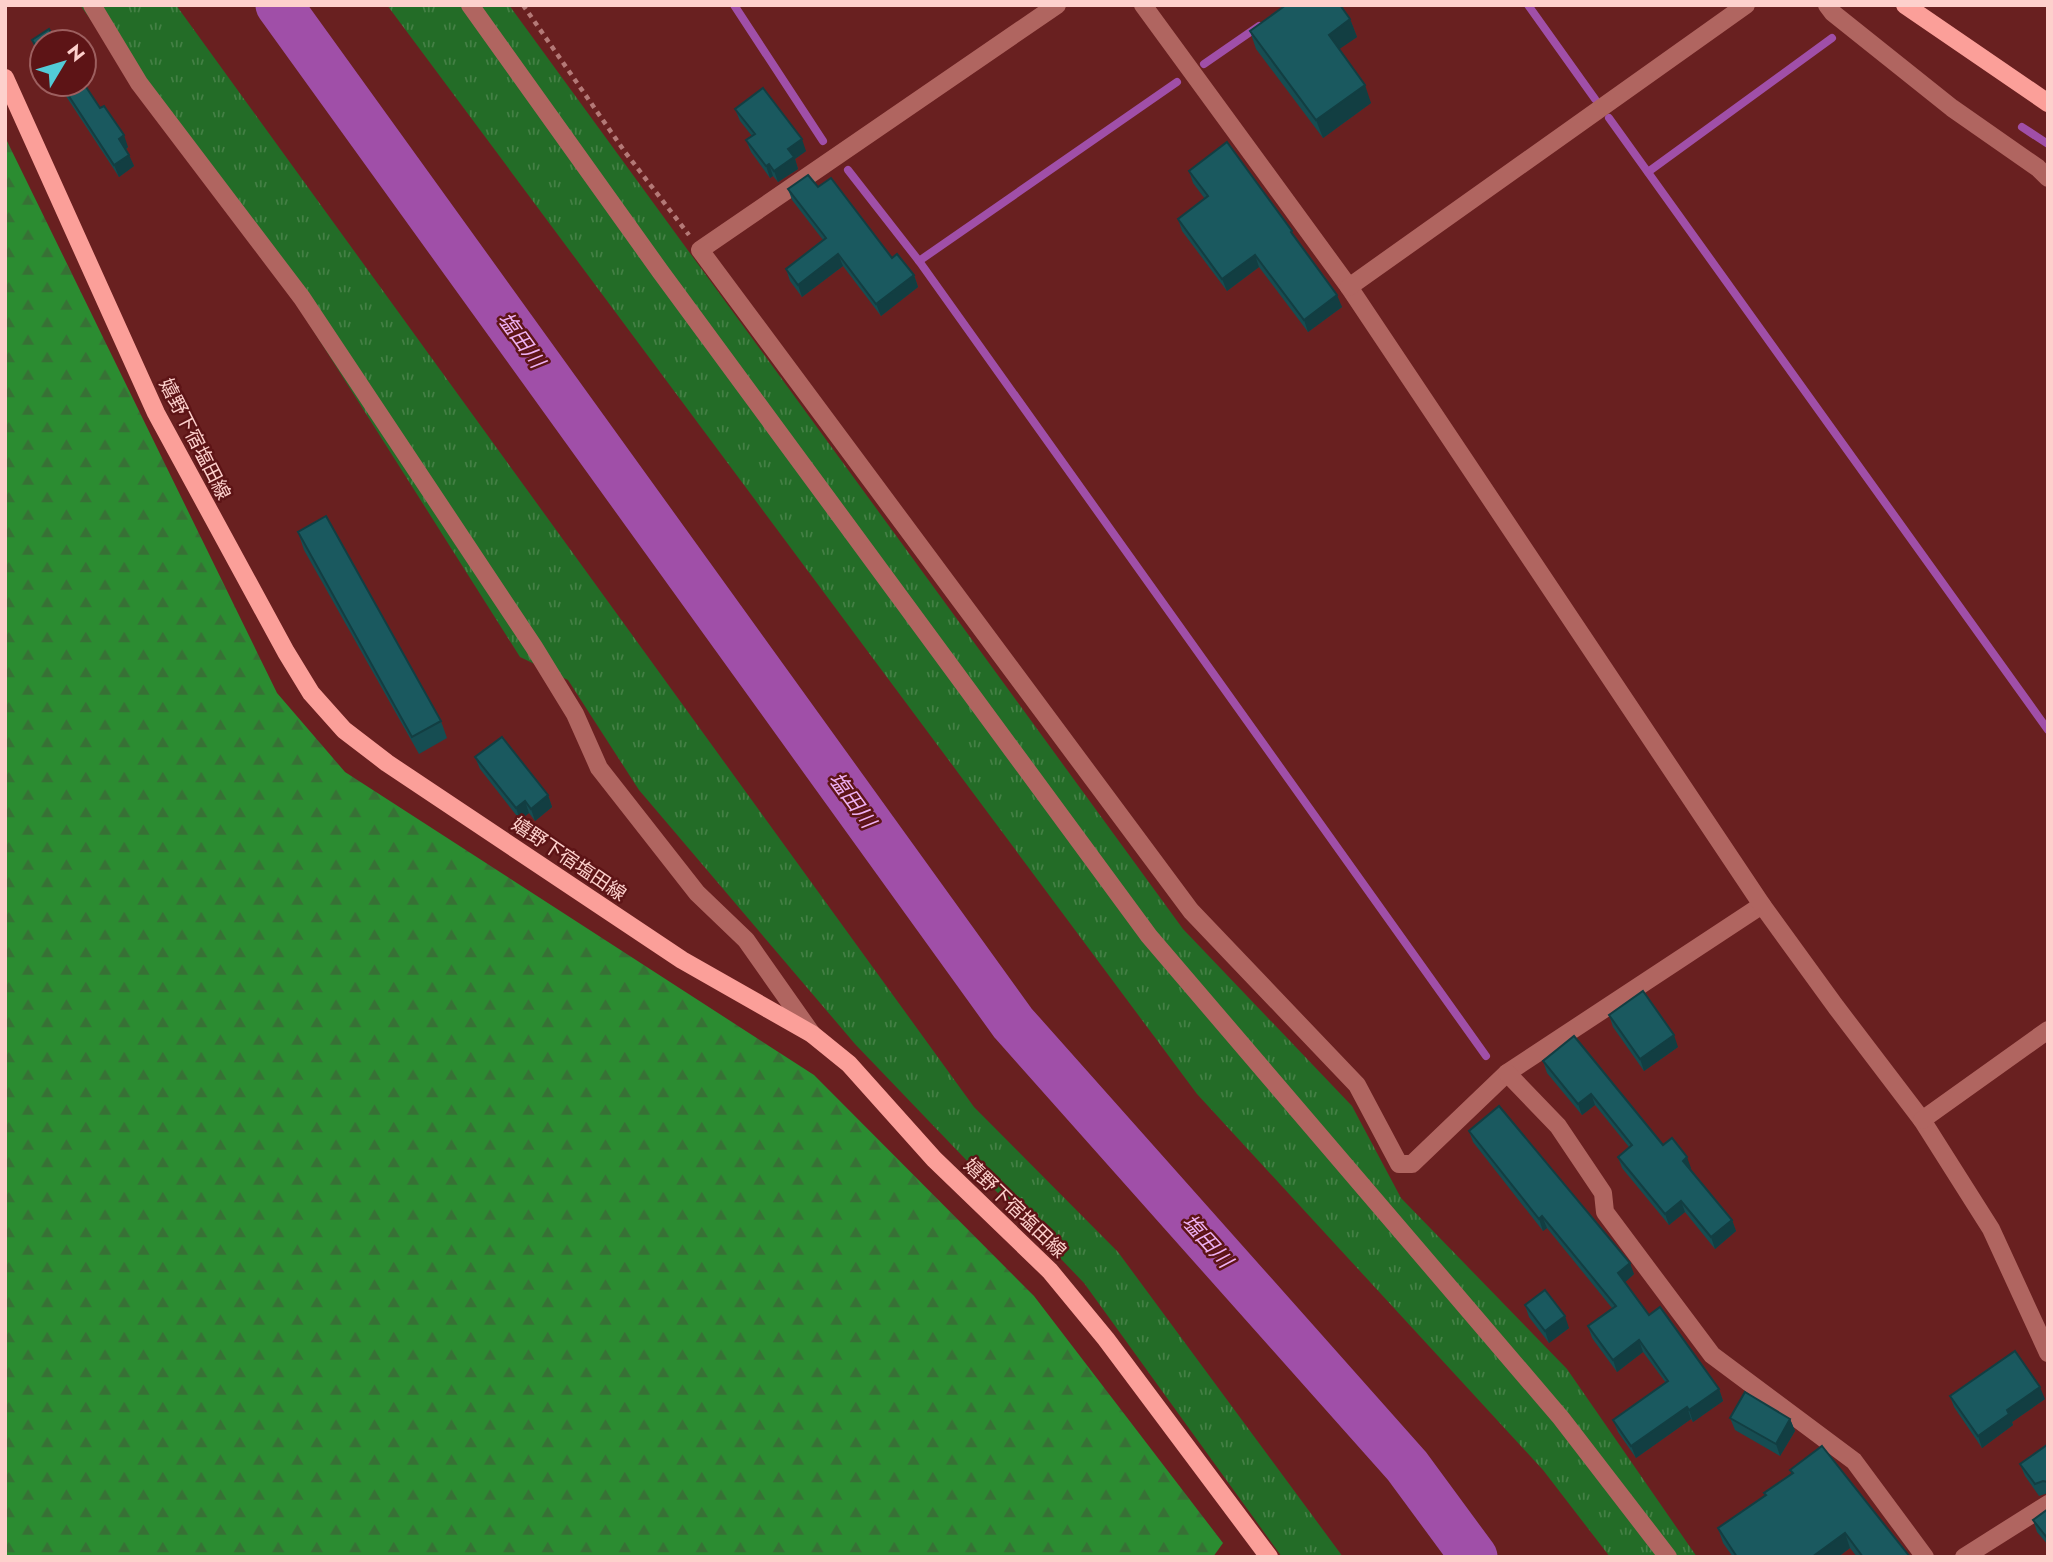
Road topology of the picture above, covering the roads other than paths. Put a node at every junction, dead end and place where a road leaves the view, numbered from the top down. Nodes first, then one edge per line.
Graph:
1 (92, 5) edge
2 (470, 5) edge
3 (1057, 5) edge
4 (1143, 5) edge
5 (1746, 5) edge
6 (1827, 5) edge
7 (1905, 5) edge
8 (5, 78) edge
9 (2048, 103) edge
10 (2048, 178) edge
11 (1349, 288) junction
12 (1762, 905) junction
13 (2048, 1030) edge
14 (812, 1034) junction
15 (1507, 1073) junction
16 (1922, 1119) junction
17 (2048, 1353) edge
18 (2048, 1504) edge
19 (1269, 1557) edge
20 (1668, 1557) edge
21 (1925, 1557) edge
22 (1964, 1557) edge

1 - 14 street
2 - 20 street
3 - 15 street
4 - 11 street
5 - 11 street
6 - 10 street
7 - 9 main road
8 - 14 main road, 嬉野下宿塩田線
11 - 12 street
12 - 15 street
12 - 16 street
13 - 16 street
14 - 19 main road, 嬉野下宿塩田線
15 - 21 street
16 - 17 street
18 - 22 street

